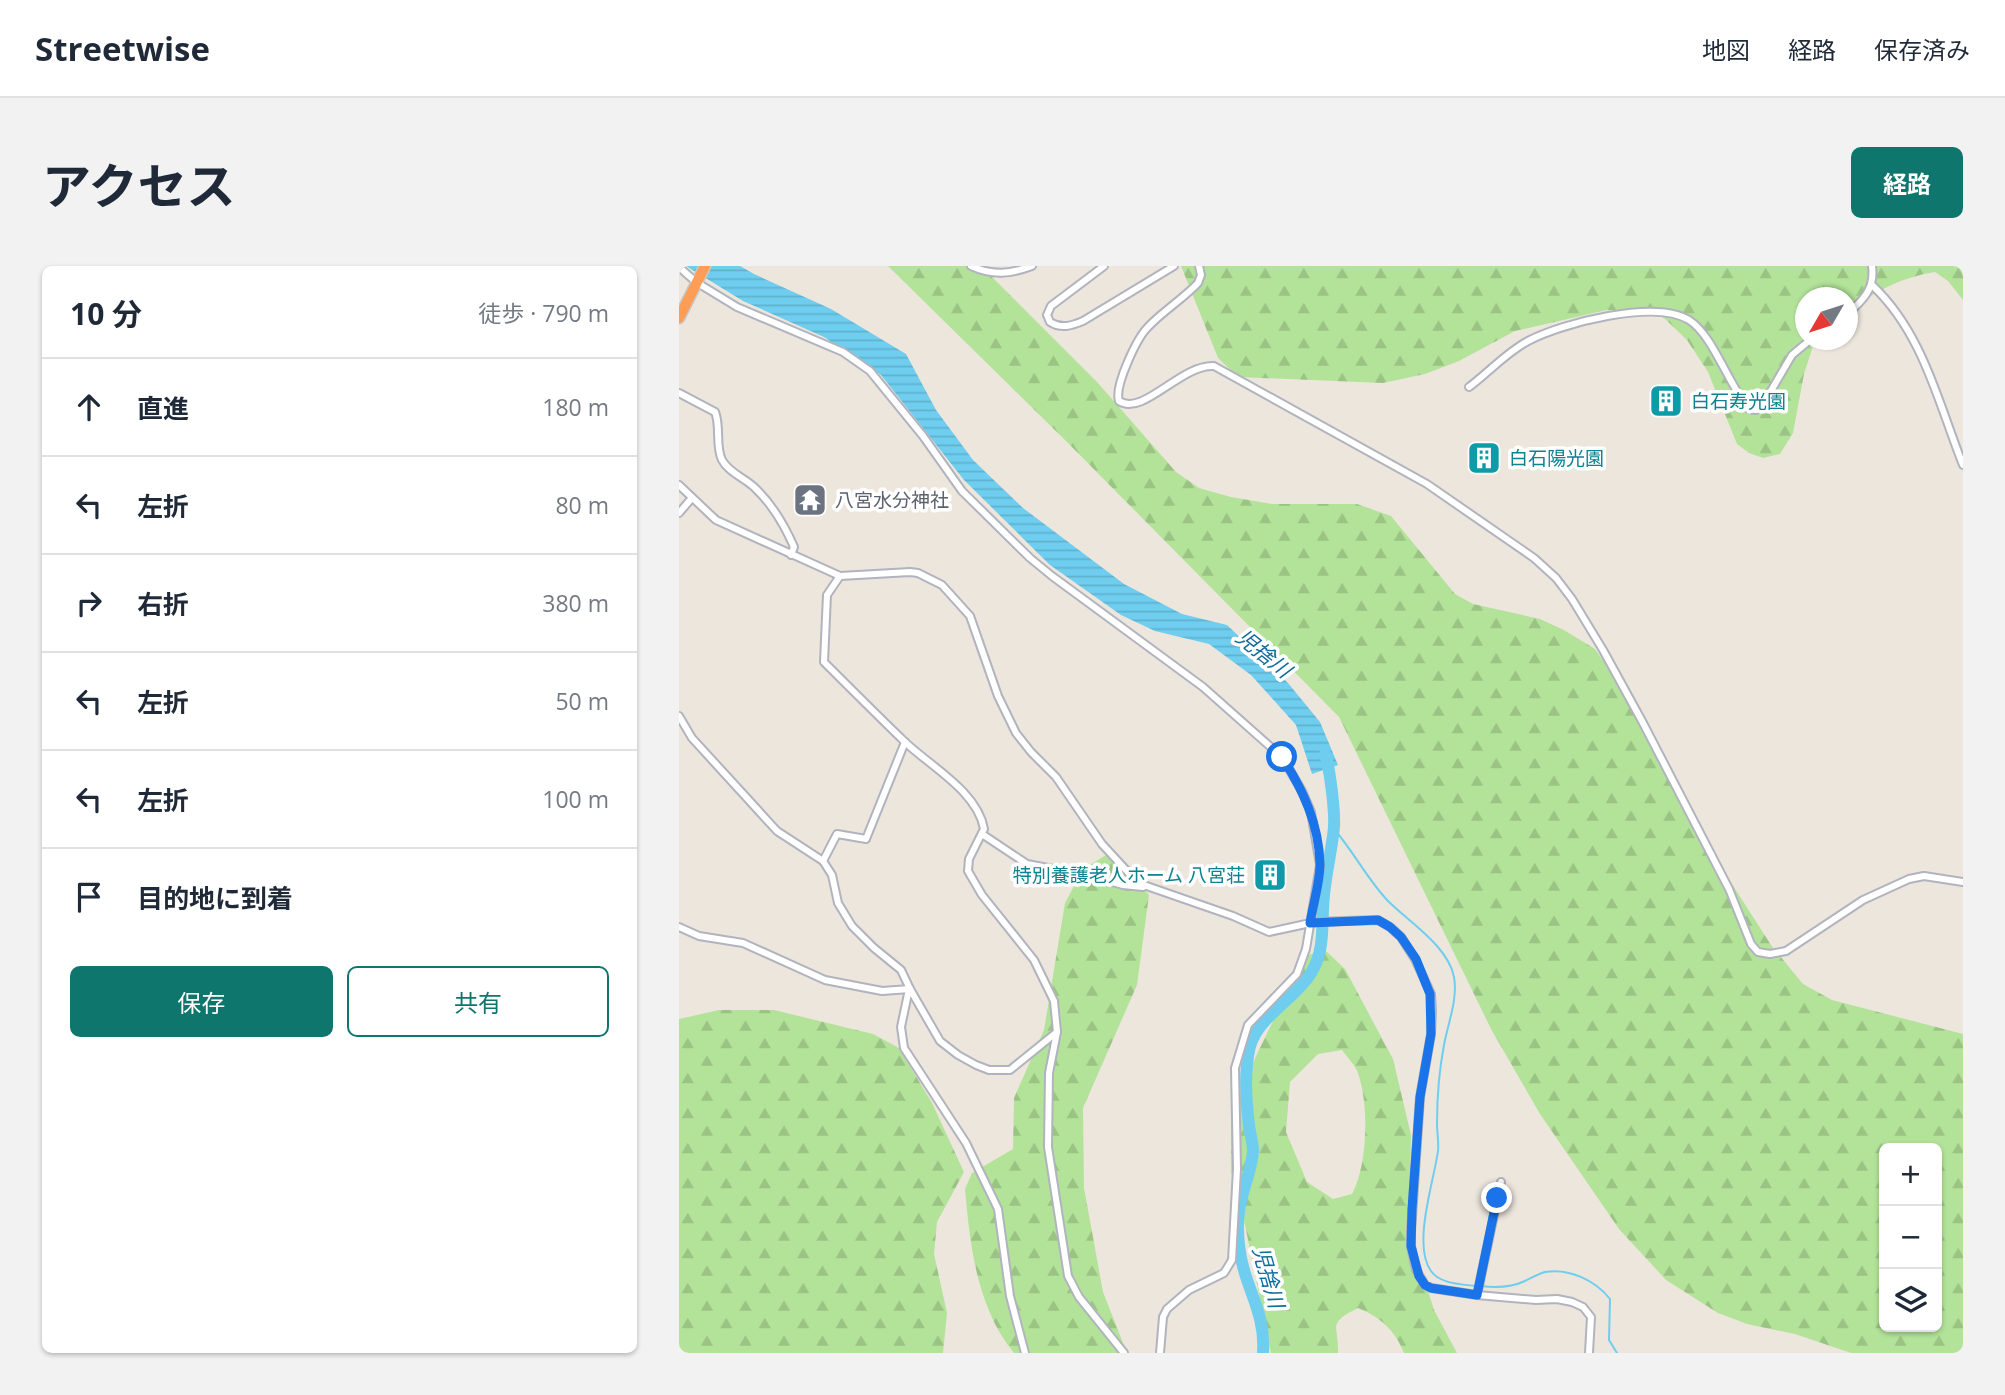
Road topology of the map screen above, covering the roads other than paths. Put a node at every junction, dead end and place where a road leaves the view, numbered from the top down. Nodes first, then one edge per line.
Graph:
1 (705, 266) edge
2 (971, 266) edge
3 (1032, 266) edge
4 (1104, 266) edge
5 (1174, 266) edge
6 (1199, 266) edge
7 (1872, 266) edge
8 (679, 267) edge
9 (696, 281) junction
10 (1872, 285) junction
11 (1858, 303) edge
12 (679, 318) edge
13 (1798, 350) edge
14 (1469, 387) dead end
15 (679, 393) edge
16 (1963, 465) edge
17 (679, 485) edge
18 (691, 499) junction
19 (679, 513) edge
20 (790, 555) junction
21 (840, 576) junction
22 (679, 716) edge
23 (905, 742) junction
24 (982, 834) junction
25 (823, 861) junction
26 (1963, 882) edge
27 (1145, 887) junction
28 (1313, 923) junction
29 (679, 927) edge
30 (909, 989) junction
31 (1057, 1032) junction
32 (1500, 1182) dead end
33 (1477, 1295) junction
34 (1025, 1353) edge
35 (1125, 1353) edge
36 (1160, 1353) edge
37 (1589, 1353) edge

1 - 9 highway
2 - 3 street
4 - 5 street
6 - 26 street
7 - 10 street
8 - 9 street
9 - 12 highway
9 - 28 street
10 - 11 street
10 - 16 street
13 - 14 street
15 - 20 street
17 - 18 street
18 - 19 street
18 - 20 street
20 - 21 street
21 - 23 street
21 - 27 street
22 - 25 street
23 - 24 street
23 - 25 street
24 - 27 street
24 - 31 street
25 - 30 street
27 - 28 street
28 - 33 street
28 - 36 street
29 - 30 street
30 - 31 street
30 - 34 street
31 - 35 street
32 - 33 street
33 - 37 street

